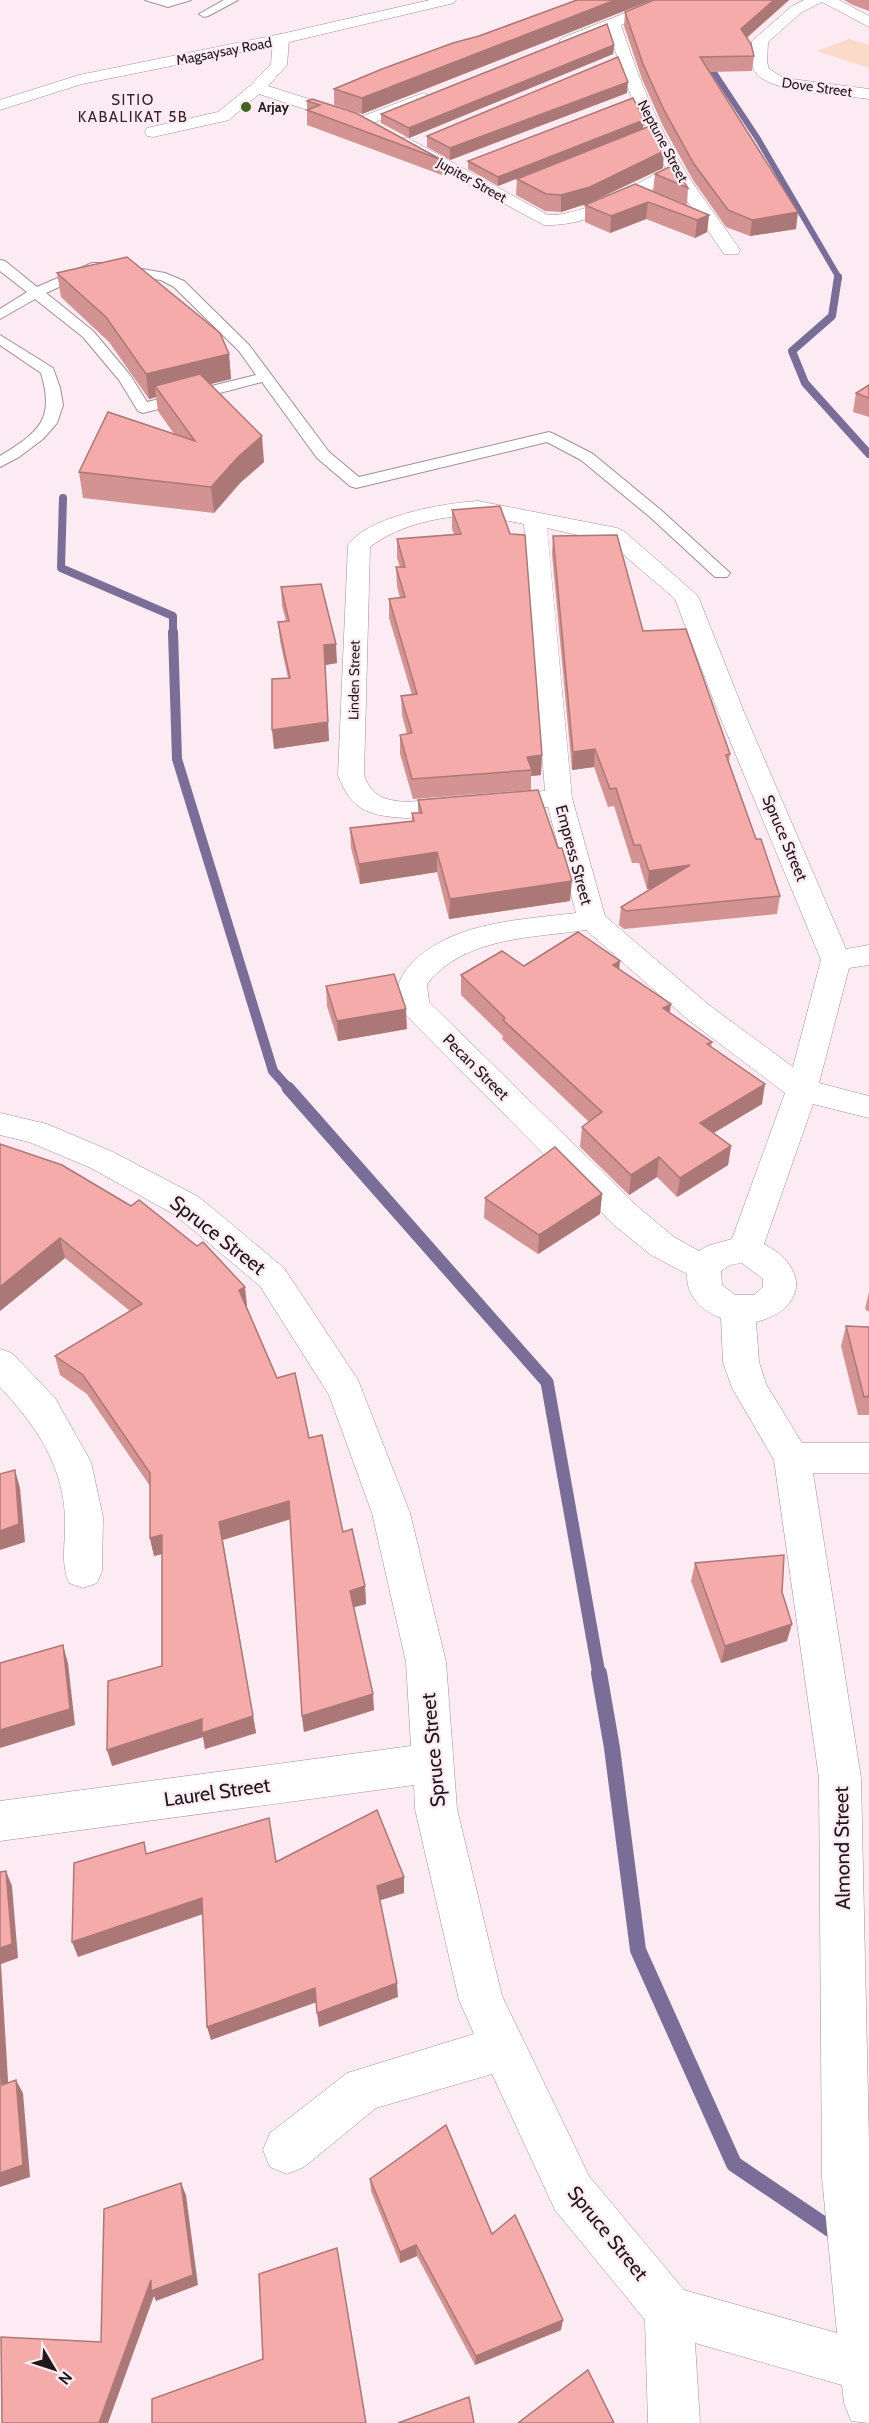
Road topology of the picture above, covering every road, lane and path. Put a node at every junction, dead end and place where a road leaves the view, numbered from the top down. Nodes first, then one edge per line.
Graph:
1 (150, 0) edge
2 (186, 0) edge
3 (233, 0) edge
4 (449, 0) edge
5 (671, 0) edge
6 (816, 0) edge
7 (828, 0) edge
8 (204, 14) dead end
9 (869, 22) edge
10 (613, 23) junction
11 (280, 39) junction
12 (548, 49) edge
13 (257, 88) junction
14 (439, 92) edge
15 (869, 94) edge
16 (0, 105) edge
17 (363, 122) junction
18 (657, 131) junction
19 (153, 132) dead end
20 (430, 137) edge
21 (635, 140) edge
22 (409, 146) junction
23 (473, 159) edge
24 (451, 168) junction
25 (676, 171) junction
26 (519, 186) edge
27 (632, 191) junction
28 (498, 194) junction
29 (652, 200) edge
30 (684, 212) edge
31 (715, 225) junction
32 (731, 250) dead end
33 (0, 264) edge
34 (35, 293) junction
35 (0, 315) edge
36 (0, 339) edge
37 (265, 377) junction
38 (0, 462) edge
39 (535, 519) junction
40 (721, 573) dead end
41 (559, 798) junction
42 (592, 920) junction
43 (869, 955) edge
44 (836, 960) junction
45 (802, 1090) junction
46 (869, 1107) edge
47 (0, 1124) edge
48 (745, 1250) junction
49 (705, 1267) junction
50 (738, 1309) junction
51 (0, 1363) edge
52 (792, 1458) junction
53 (869, 1458) edge
54 (83, 1571) dead end
55 (433, 1763) junction
56 (0, 1821) edge
57 (504, 2048) junction
58 (287, 2150) dead end
59 (669, 2311) junction
60 (866, 2384) edge
61 (674, 2423) edge

1 - 2 lane
3 - 8 lane
4 - 11 street, Magsaysay Road
5 - 10 street
6 - 15 street, Dove Street
7 - 9 street
10 - 12 street
10 - 18 street, Neptune Street
11 - 13 street
11 - 16 street, Magsaysay Road
13 - 17 street, Jupiter Street
13 - 19 street
14 - 17 street
17 - 22 street, Jupiter Street
18 - 21 street
18 - 25 street, Neptune Street
20 - 22 street
22 - 24 street, Jupiter Street
23 - 24 street
24 - 28 street, Jupiter Street
25 - 27 street
25 - 31 street, Neptune Street
26 - 28 street
27 - 28 street, Jupiter Street
27 - 29 street
30 - 31 street
31 - 32 street, Neptune Street
33 - 34 lane
34 - 35 lane
34 - 37 lane
34 - 37 lane
36 - 38 lane
37 - 40 lane
39 - 41 street, Empress Street
39 - 41 street, Linden Street
39 - 44 street, Spruce Street
41 - 42 street, Empress Street
42 - 45 street, Empress Street
42 - 49 street, Pecan Street
43 - 44 street
44 - 45 street
45 - 46 street
45 - 48 street
47 - 55 street, Spruce Street
48 - 49 street
48 - 50 street
49 - 50 street
50 - 52 street, Almond Street
51 - 54 street
52 - 53 street
52 - 60 street, Almond Street
55 - 56 street, Laurel Street
55 - 57 street, Spruce Street
57 - 58 street
57 - 59 street, Spruce Street
59 - 60 street
59 - 61 street

